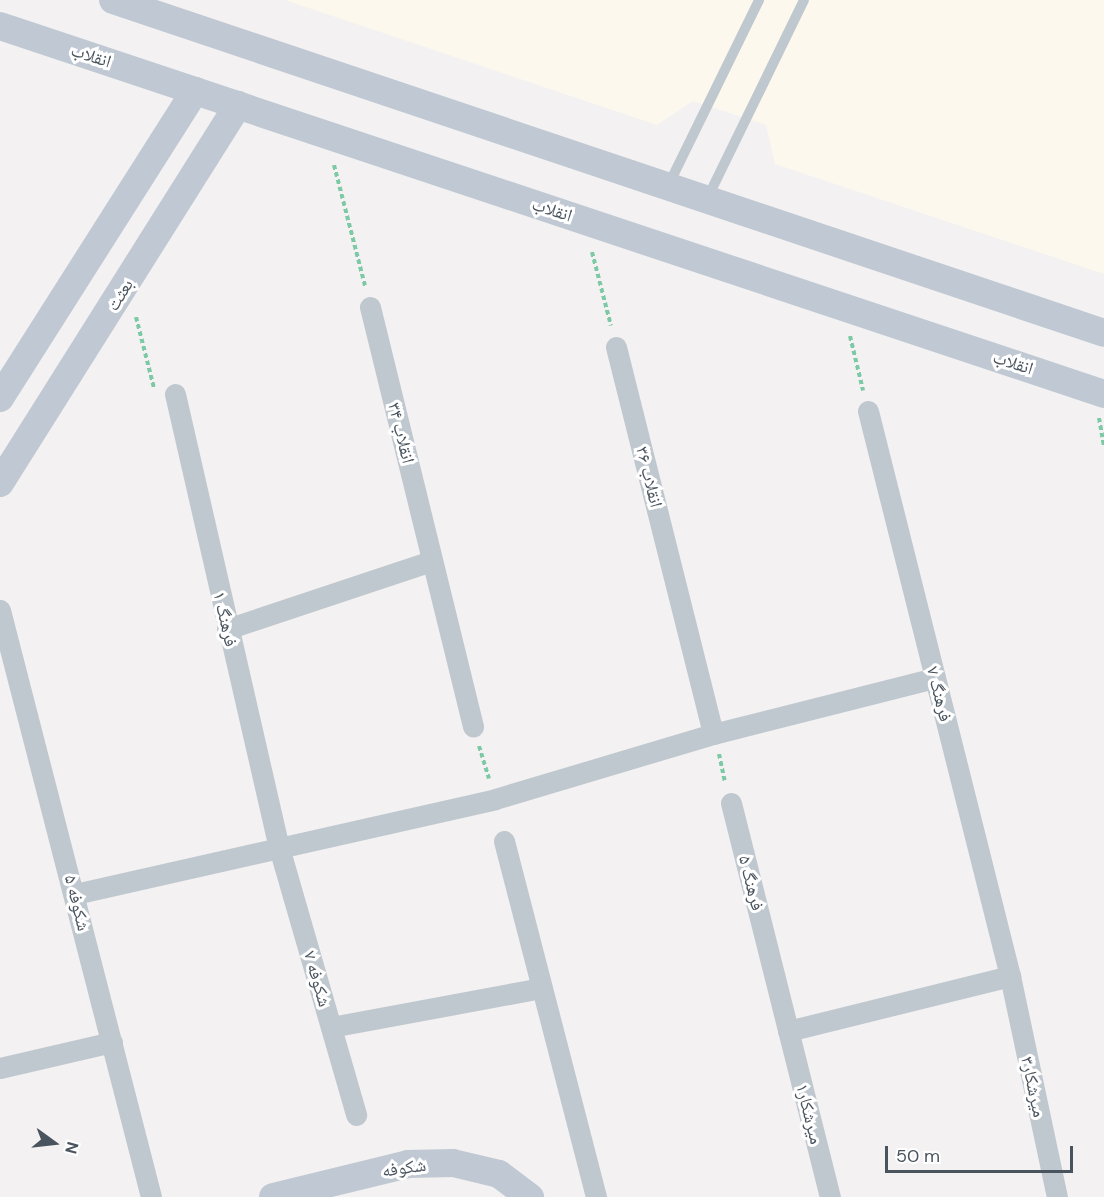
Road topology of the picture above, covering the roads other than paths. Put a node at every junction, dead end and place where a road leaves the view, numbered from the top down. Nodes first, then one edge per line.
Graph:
1 (113, 0) edge
2 (759, 0) edge
3 (804, 0) edge
4 (0, 26) edge
5 (195, 91) junction
6 (238, 105) junction
7 (668, 186) junction
8 (707, 199) junction
9 (370, 307) road end
10 (1104, 333) edge
11 (616, 348) road end
12 (175, 394) road end
13 (1104, 394) edge
14 (0, 399) edge
15 (868, 411) road end
16 (0, 483) edge
17 (432, 561) junction
18 (0, 610) edge
19 (227, 629) junction
20 (935, 678) junction
21 (473, 727) dead end
22 (713, 734) junction
23 (731, 803) road end
24 (504, 841) dead end
25 (278, 844) junction
26 (75, 894) junction
27 (1010, 976) junction
28 (542, 988) junction
29 (331, 1027) junction
30 (789, 1031) junction
31 (112, 1042) junction
32 (0, 1068) edge
33 (356, 1115) dead end
34 (151, 1197) edge
35 (273, 1197) edge
36 (530, 1197) edge
37 (596, 1197) edge
38 (830, 1197) edge
39 (1057, 1197) edge

1 - 7 main road
2 - 7 lane
3 - 8 lane
4 - 5 main road, انقلاب
5 - 6 main road, انقلاب
5 - 14 main road
6 - 13 main road, انقلاب
6 - 16 main road, بعثت
7 - 8 main road
8 - 10 main road
9 - 17 street, انقلاب ۳۴
11 - 22 street, انقلاب ۳۶
12 - 19 street, فرهنگ ۱
15 - 20 street, فرهنگ ۷
17 - 19 street
17 - 21 street, انقلاب ۳۴
18 - 26 street, شکوفه ۵
19 - 25 street, فرهنگ ۱
20 - 22 street
20 - 27 street, فرهنگ ۷
22 - 25 street
23 - 30 street, فرهنگ ۵
24 - 28 street
25 - 26 street
25 - 29 street, شکوفه ۷
26 - 31 street, شکوفه ۵
27 - 30 street
27 - 39 street, میرشکار۳
28 - 29 street
28 - 37 street
29 - 33 street, شکوفه ۷
30 - 38 street, میرشکار۱
31 - 32 street
31 - 34 street, شکوفه ۵
35 - 36 main road, شکوفه

